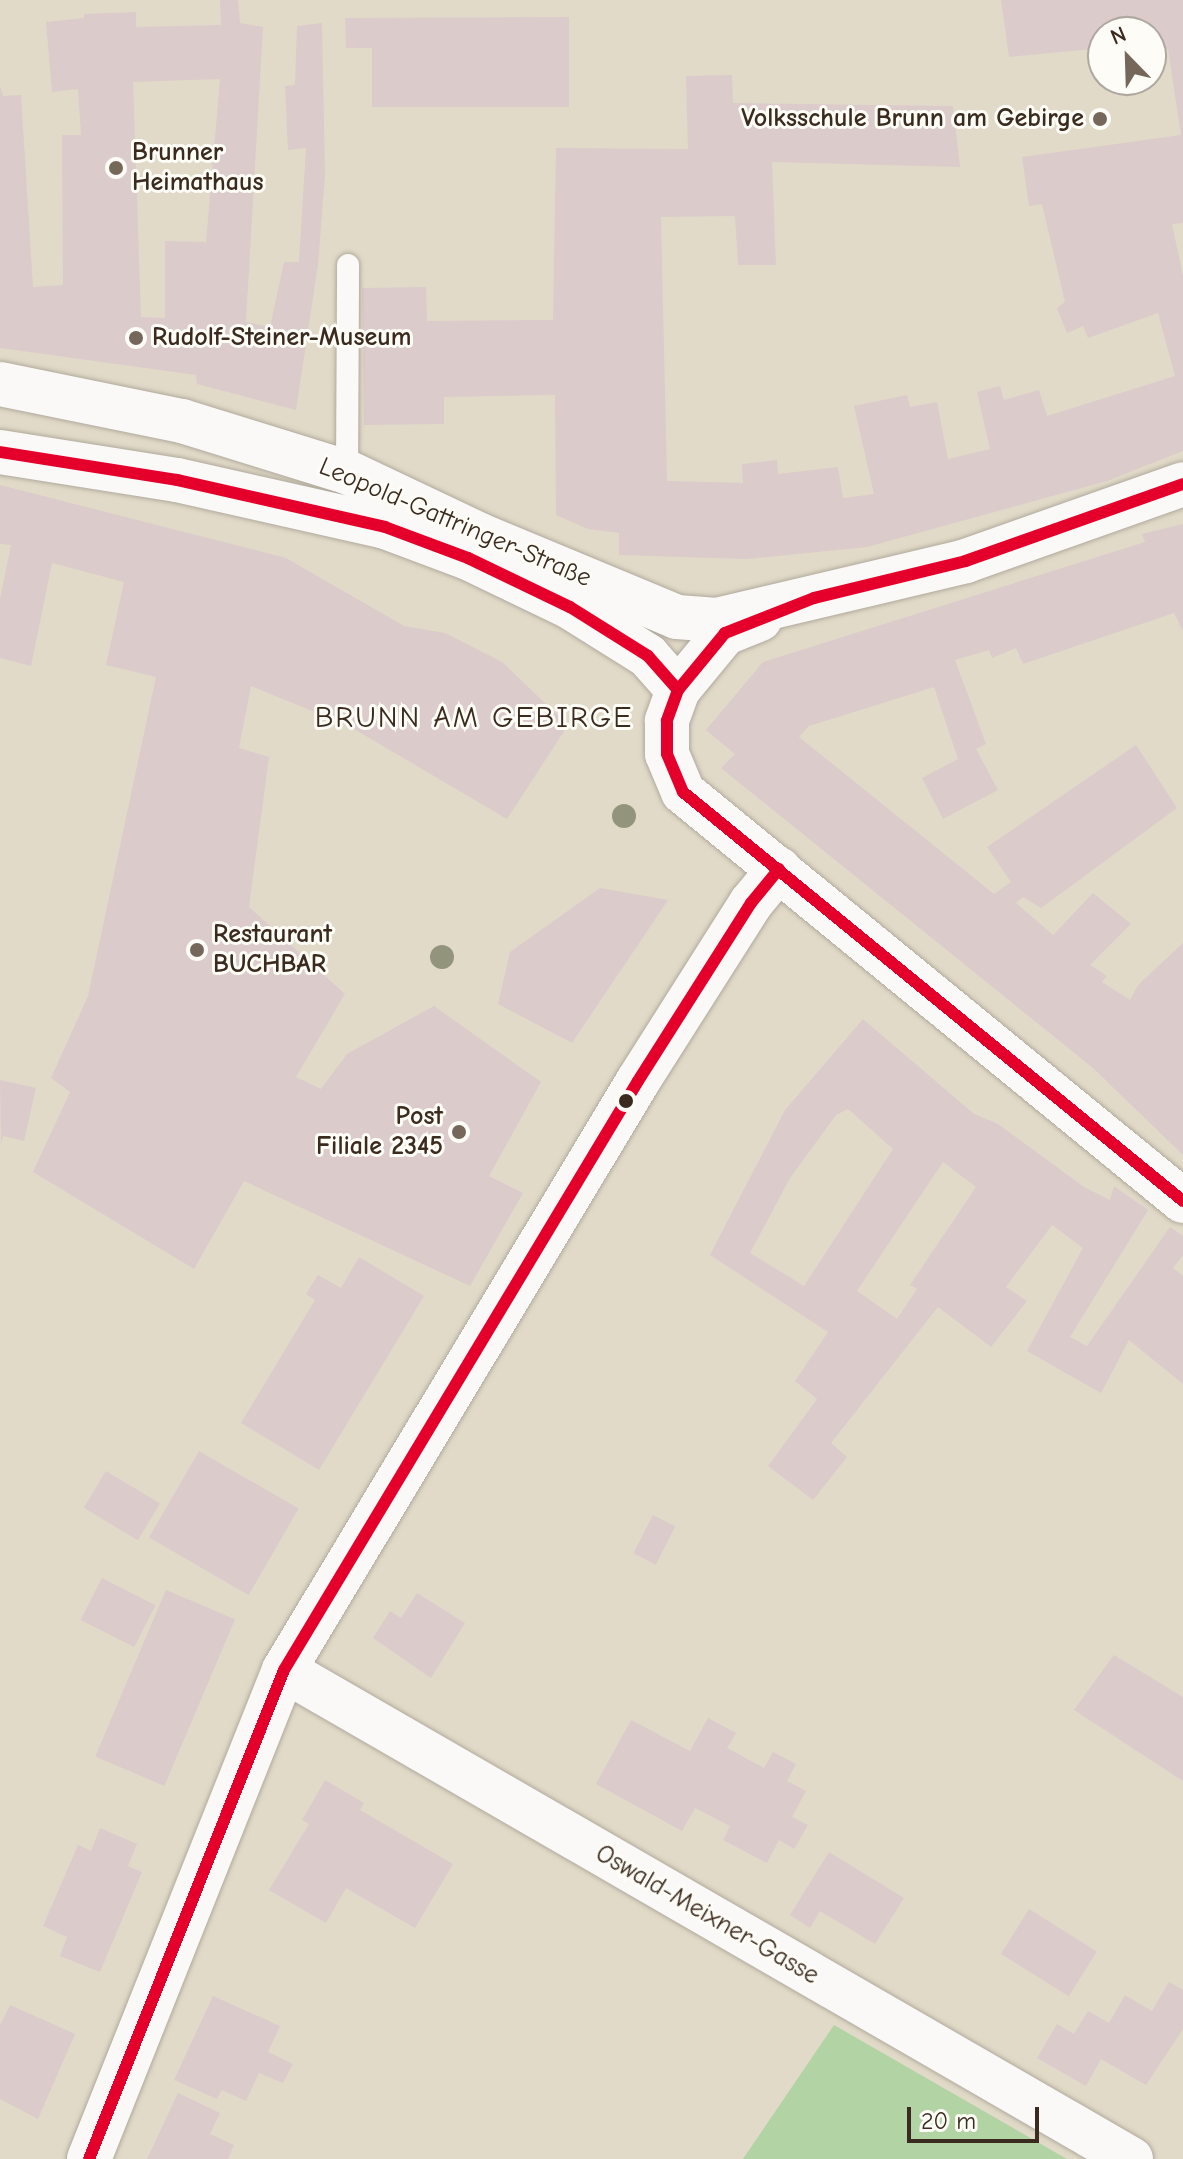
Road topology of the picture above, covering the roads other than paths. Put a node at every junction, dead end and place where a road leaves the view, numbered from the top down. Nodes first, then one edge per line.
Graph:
1 (348, 265) dead end
2 (0, 384) edge
3 (0, 452) edge
4 (347, 472) junction
5 (1183, 484) edge
6 (814, 598) junction
7 (678, 690) junction
8 (779, 869) junction
9 (1183, 1201) edge
10 (284, 1670) junction
11 (89, 2159) edge
12 (1131, 2159) edge

1 - 4 lane
2 - 4 main road, Leopold-Gattringer-Straße
3 - 7 main road, Leopold-Gattringer-Straße
4 - 6 main road, Leopold-Gattringer-Straße
5 - 6 main road
6 - 7 main road
7 - 8 main road
8 - 9 main road
8 - 10 main road
10 - 11 main road
10 - 12 main road, Oswald-Meixner-Gasse

